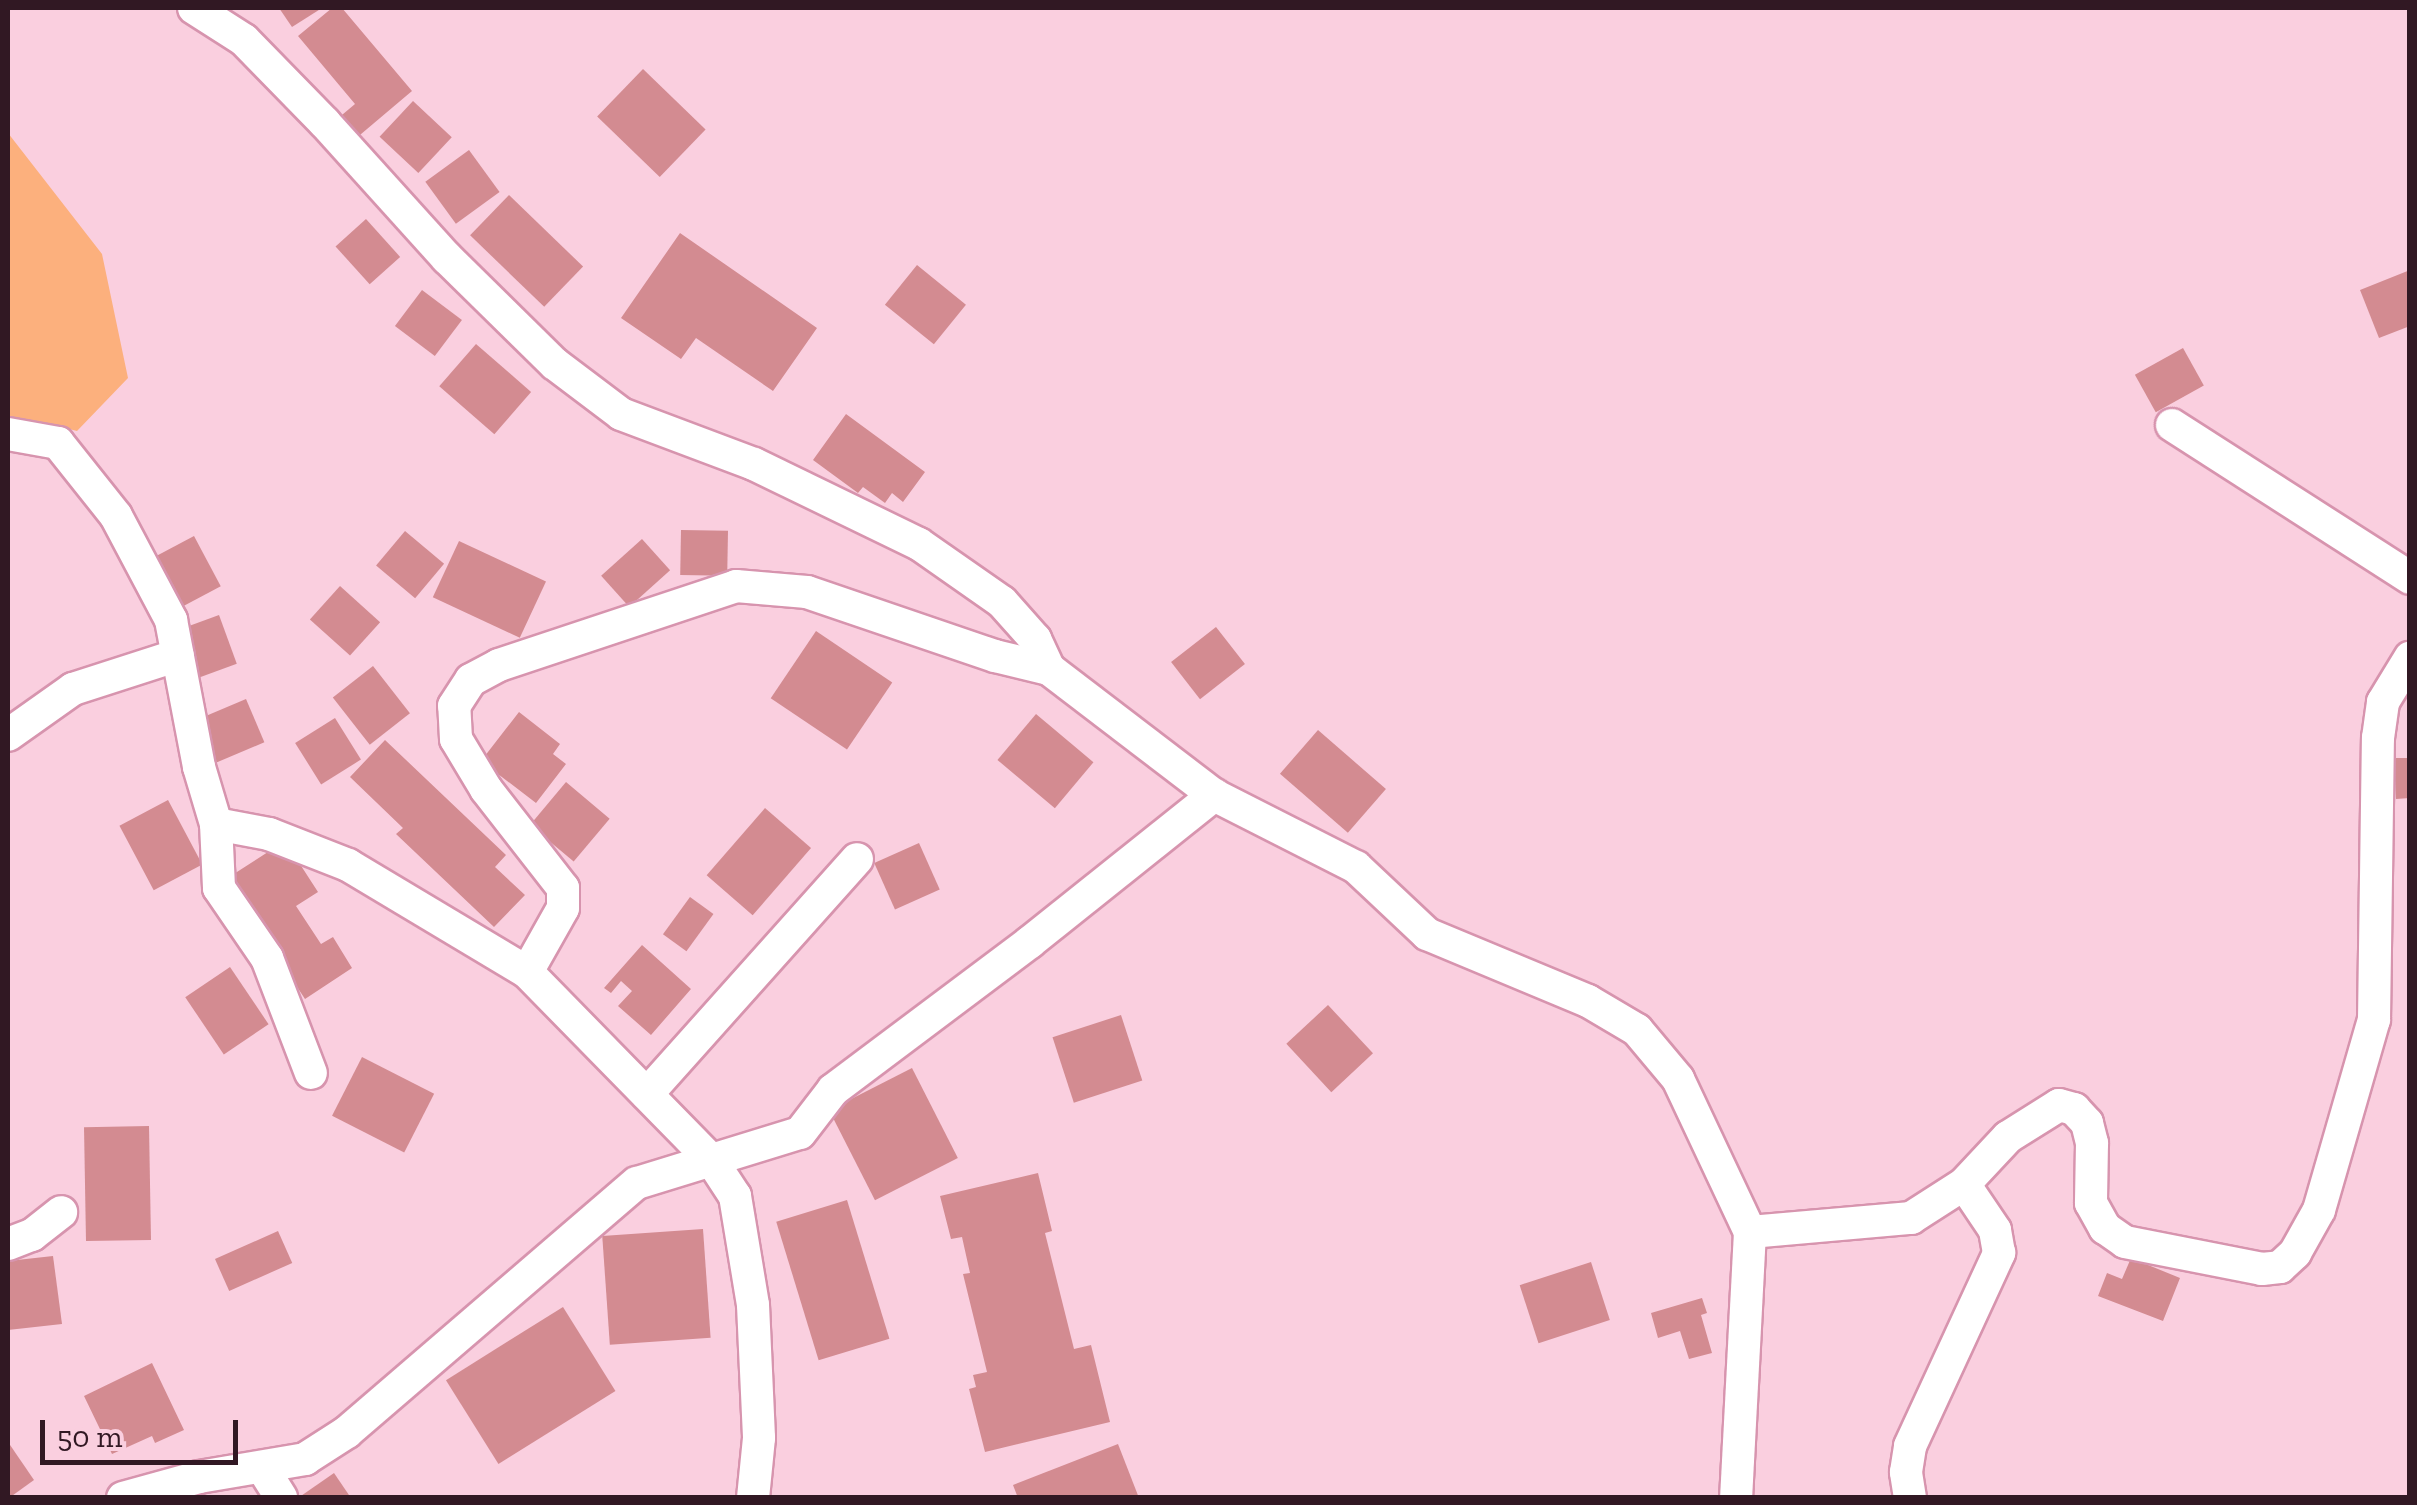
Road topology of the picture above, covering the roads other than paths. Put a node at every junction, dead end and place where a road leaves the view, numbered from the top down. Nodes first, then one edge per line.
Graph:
1 (194, 8) edge
2 (2172, 424) dead end
3 (8, 434) edge
4 (2410, 578) edge
5 (178, 656) junction
6 (2410, 658) edge
7 (1049, 669) junction
8 (8, 735) edge
9 (1214, 795) junction
10 (216, 824) junction
11 (857, 859) dead end
12 (527, 972) junction
13 (312, 1073) dead end
14 (647, 1094) junction
15 (712, 1160) junction
16 (1964, 1184) junction
17 (62, 1212) dead end
18 (1750, 1232) junction
19 (8, 1244) edge
20 (262, 1466) junction
21 (758, 1492) edge
22 (123, 1498) edge
23 (280, 1498) edge
24 (1736, 1498) edge
25 (1910, 1498) edge

1 - 7 street
2 - 4 street
3 - 5 street
5 - 8 street
5 - 10 street
6 - 16 street
7 - 9 street
7 - 12 street
9 - 15 street
9 - 18 street
10 - 12 street
10 - 13 street
11 - 14 street
12 - 14 street
14 - 15 street
15 - 20 street
15 - 21 street
16 - 18 street
16 - 25 street
17 - 19 street
18 - 24 street
20 - 22 street
20 - 23 street

